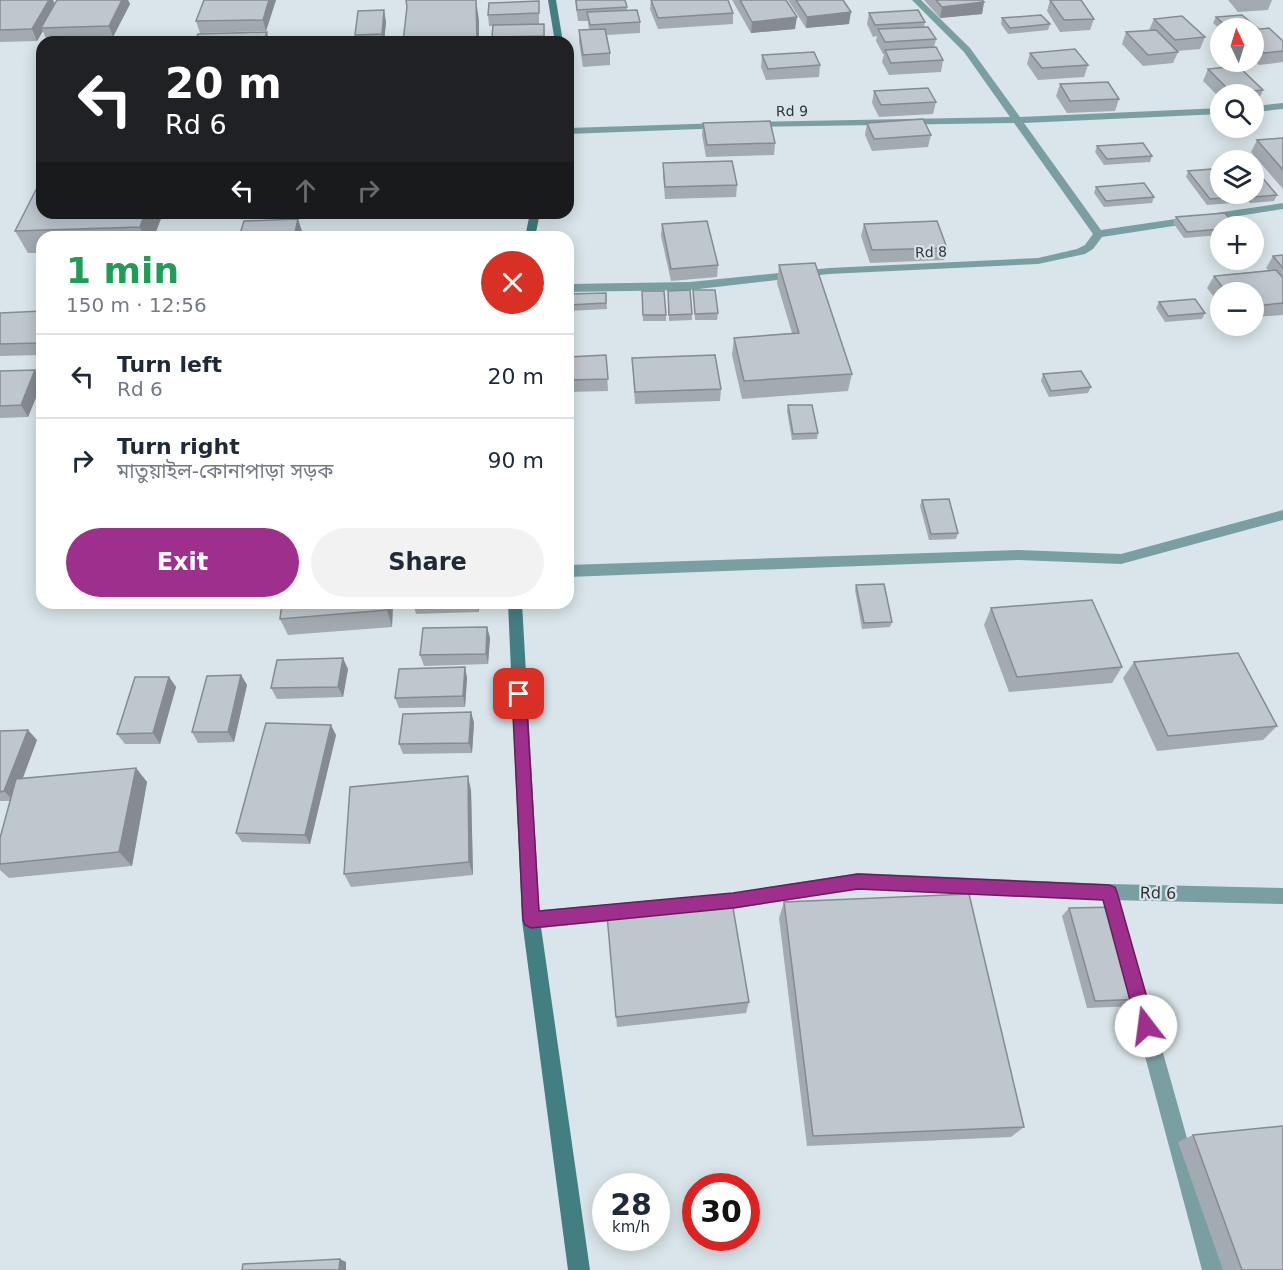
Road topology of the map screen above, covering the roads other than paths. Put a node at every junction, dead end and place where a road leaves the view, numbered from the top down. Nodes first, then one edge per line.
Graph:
1 (552, 0) edge
2 (916, 0) edge
3 (558, 36) edge
4 (1283, 106) edge
5 (1264, 108) edge
6 (1210, 111) edge
7 (1017, 120) junction
8 (574, 131) edge
9 (1283, 206) edge
10 (1098, 234) junction
11 (574, 288) edge
12 (1283, 515) edge
13 (574, 571) edge
14 (515, 609) edge
15 (1109, 892) junction
16 (1283, 896) edge
17 (1115, 915) edge
18 (531, 920) junction
19 (1131, 972) edge
20 (579, 1270) edge
21 (1213, 1270) edge

1 - 3 main road
2 - 7 street
4 - 5 street
6 - 7 street, Rd 9
7 - 8 street, Rd 9
7 - 10 street
9 - 10 street
10 - 11 street, Rd 8
12 - 13 street
14 - 18 main road
15 - 16 street, Rd 6
15 - 17 street
15 - 18 street, Rd 6
18 - 20 main road
19 - 21 street

